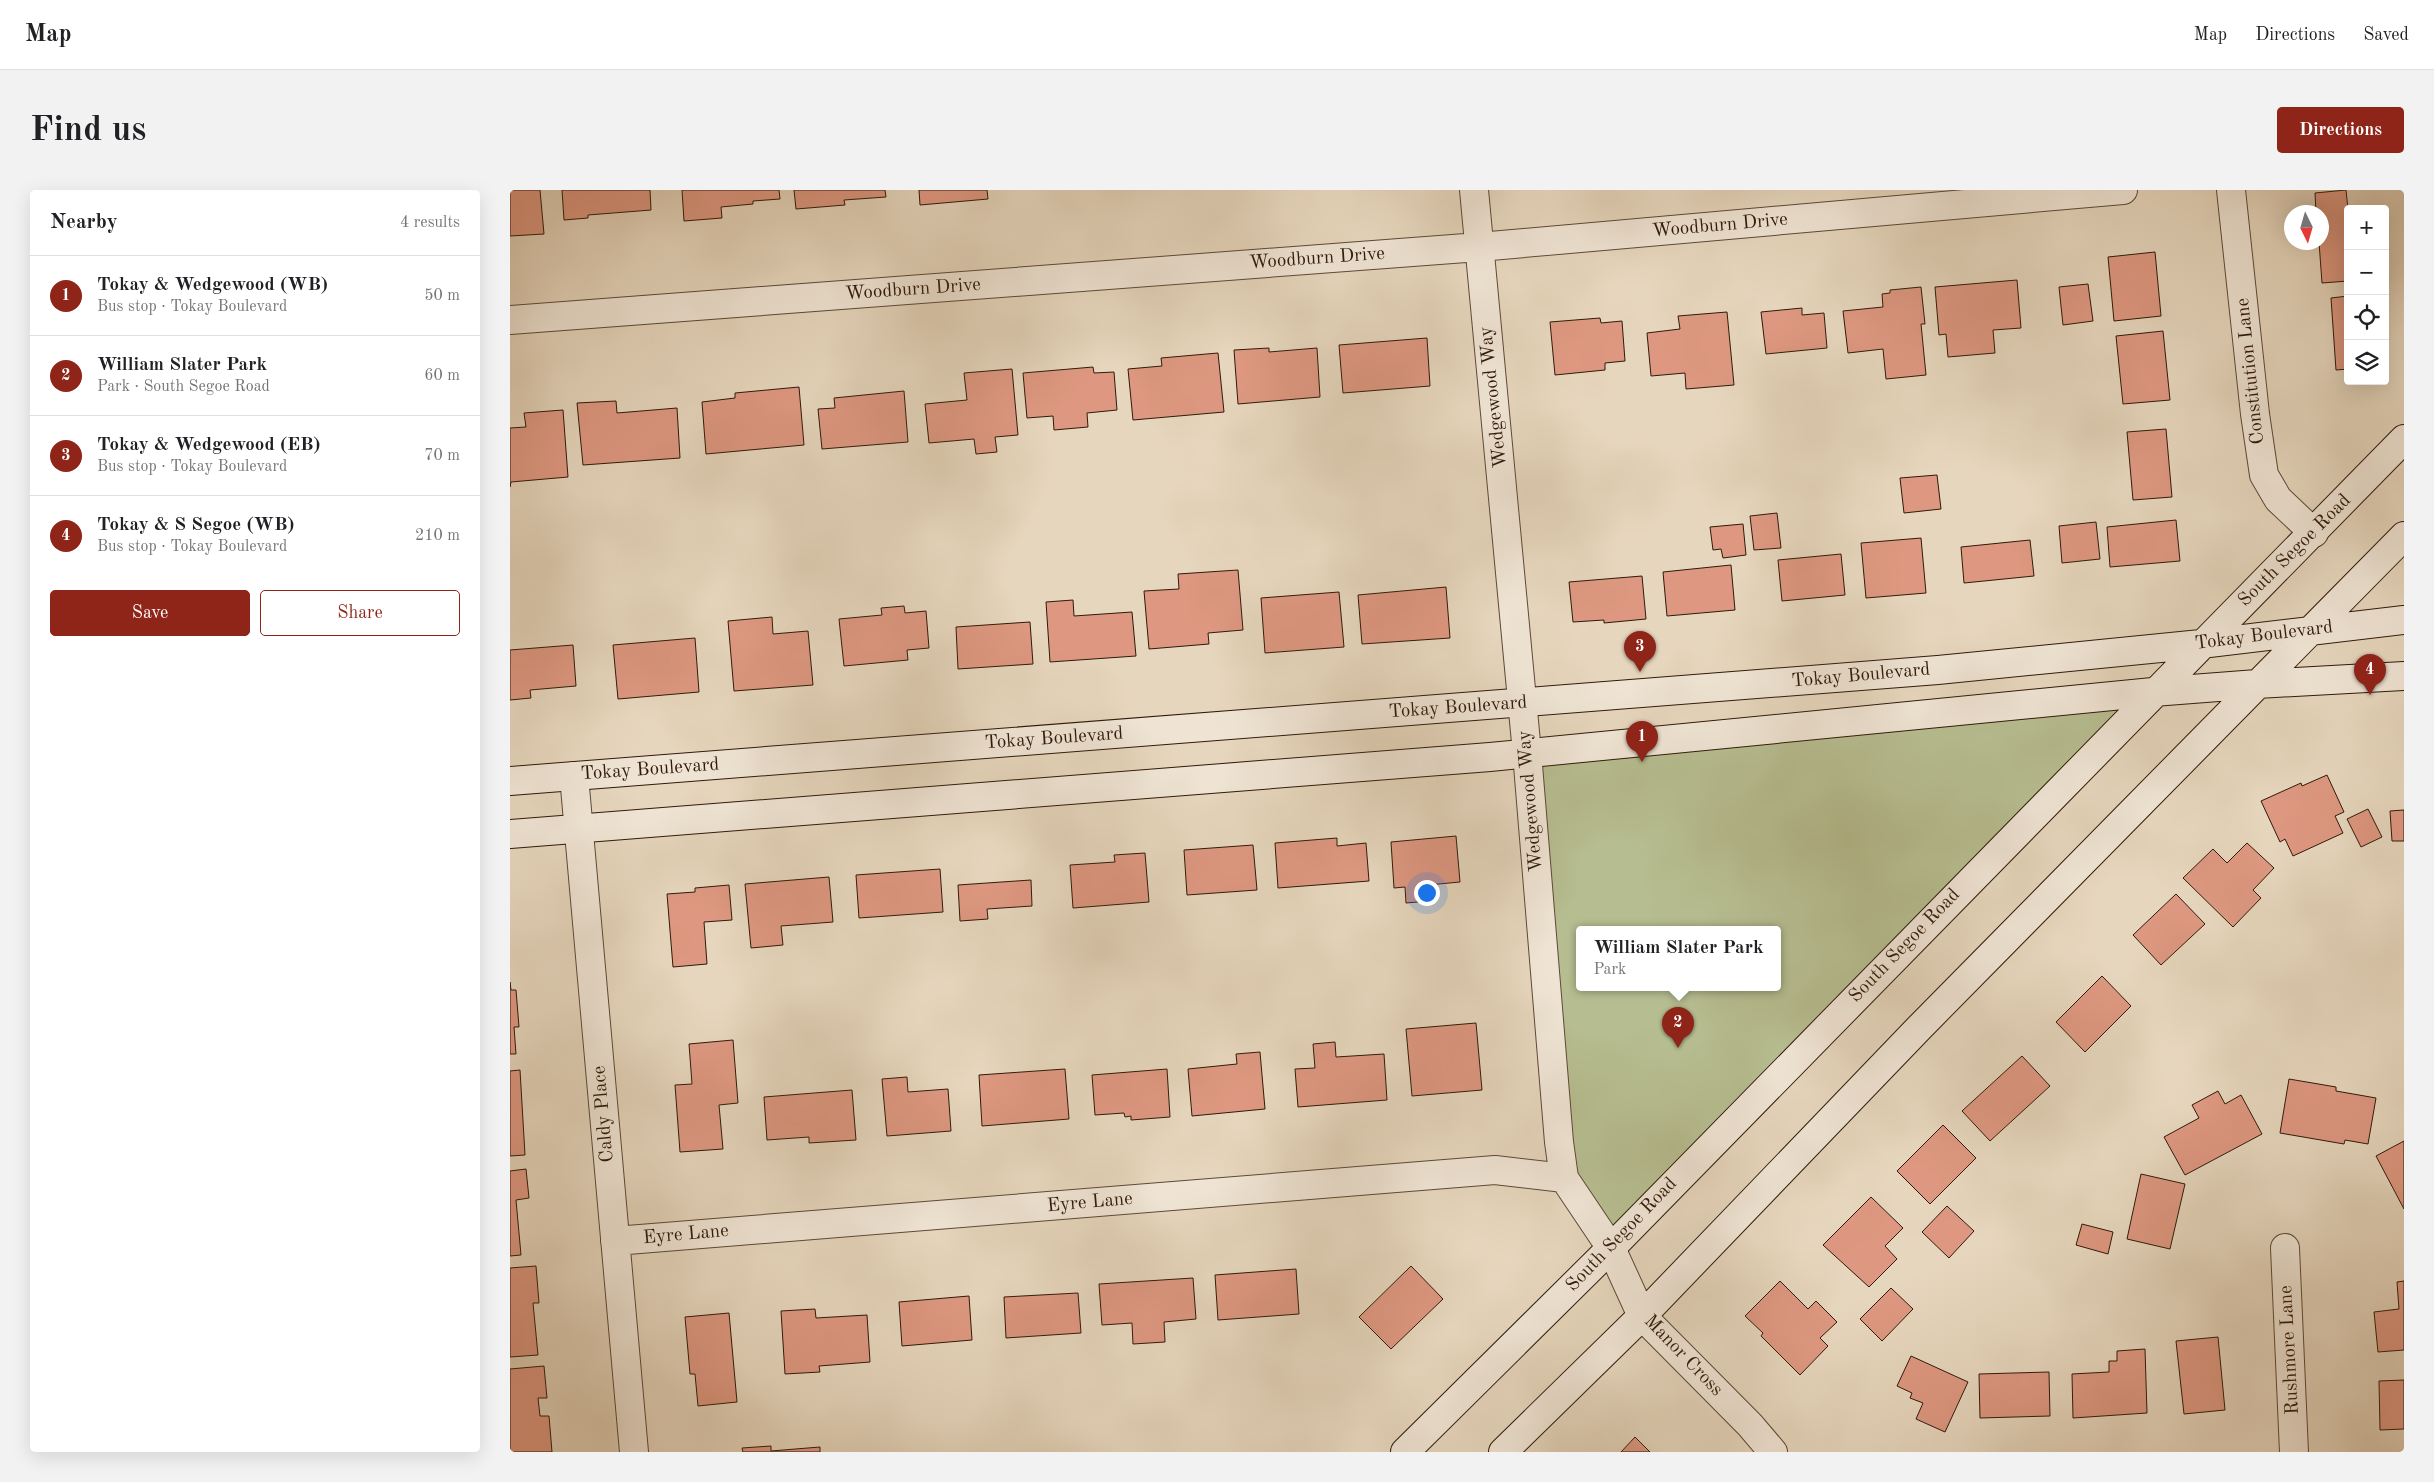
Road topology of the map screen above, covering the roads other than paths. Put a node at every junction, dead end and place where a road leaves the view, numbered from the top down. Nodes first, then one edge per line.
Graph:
1 (1474, 190) edge
2 (2123, 190) edge
3 (2231, 190) edge
4 (1479, 247) junction
5 (510, 320) edge
6 (2404, 439) edge
7 (2314, 533) junction
8 (2404, 536) edge
9 (2404, 620) edge
10 (2311, 630) junction
11 (2201, 644) junction
12 (2404, 676) edge
13 (2256, 684) junction
14 (2153, 692) junction
15 (1522, 703) junction
16 (1528, 753) junction
17 (574, 776) junction
18 (510, 781) edge
19 (578, 829) junction
20 (510, 834) edge
21 (1564, 1178) junction
22 (615, 1241) junction
23 (1611, 1248) junction
24 (2285, 1248) dead end
25 (1642, 1316) junction
26 (634, 1452) edge
27 (1405, 1452) edge
28 (1503, 1452) edge
29 (1773, 1452) edge
30 (2294, 1452) edge

1 - 4 street, Wedgewood Way
2 - 4 street, Woodburn Drive
3 - 7 street, Constitution Lane
4 - 5 street, Woodburn Drive
4 - 15 street, Wedgewood Way
6 - 7 street, South Segoe Road
7 - 11 street, South Segoe Road
8 - 10 street
9 - 10 street, Tokay Boulevard
10 - 11 street, Tokay Boulevard
10 - 13 street
11 - 14 street, South Segoe Road
11 - 15 street, Tokay Boulevard
12 - 13 street
13 - 14 street
13 - 25 street
14 - 16 street
14 - 23 street, South Segoe Road
15 - 16 street, Wedgewood Way
15 - 17 street, Tokay Boulevard
16 - 19 street
16 - 21 street, Wedgewood Way
17 - 18 street, Tokay Boulevard
17 - 19 street, Caldy Place
19 - 20 street
19 - 22 street, Caldy Place
21 - 22 street, Eyre Lane
21 - 23 street, Wedgewood Way
22 - 26 street, Caldy Place
23 - 25 street, Manor Cross
23 - 27 street, South Segoe Road
24 - 30 street, Rushmore Lane
25 - 28 street
25 - 29 street, Manor Cross

